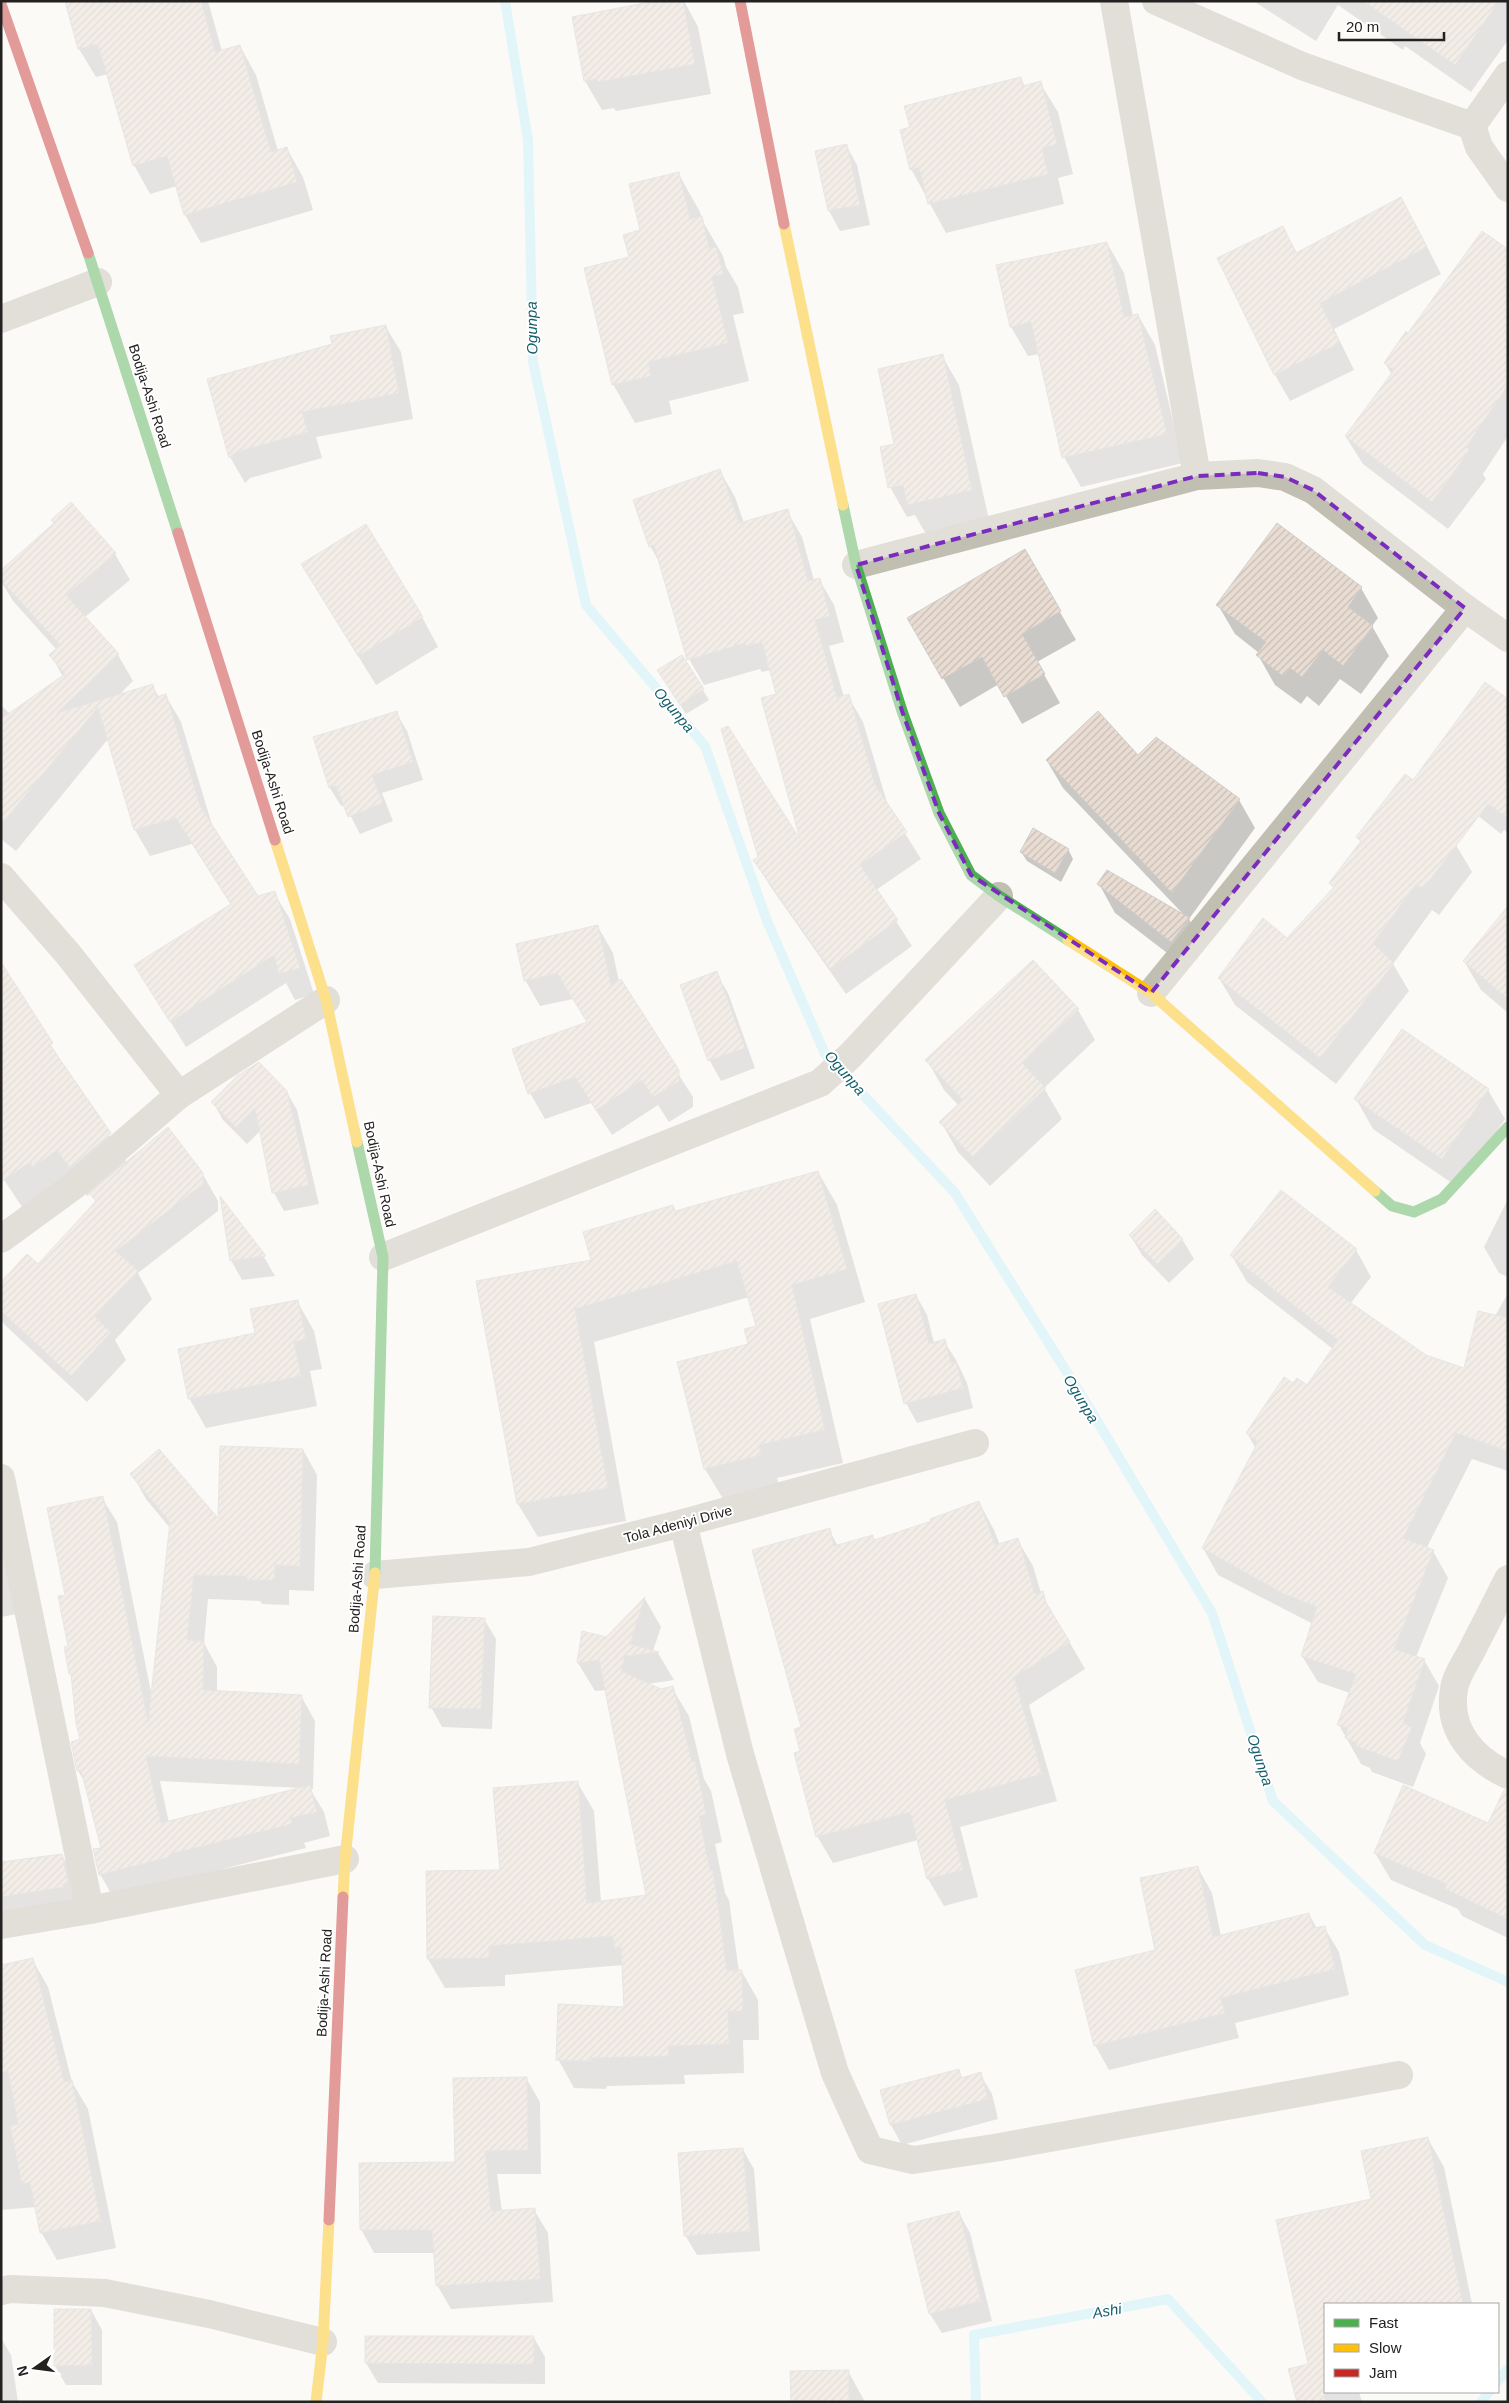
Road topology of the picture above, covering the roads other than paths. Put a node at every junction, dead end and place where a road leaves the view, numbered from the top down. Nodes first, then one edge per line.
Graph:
1 (740, 1) edge
2 (1114, 1) edge
3 (1156, 1) edge
4 (1, 4) edge
5 (1508, 75) edge
6 (1472, 126) junction
7 (1508, 188) edge
8 (98, 282) junction
9 (1, 319) edge
10 (1197, 476) junction
11 (856, 565) junction
12 (1465, 608) junction
13 (1508, 638) edge
14 (1, 877) edge
15 (999, 896) junction
16 (1150, 993) junction
17 (326, 1000) junction
18 (180, 1095) junction
19 (1508, 1127) edge
20 (1, 1239) edge
21 (383, 1256) junction
22 (975, 1442) dead end
23 (1, 1478) edge
24 (683, 1523) junction
25 (375, 1575) junction
26 (1508, 1579) edge
27 (1508, 1775) edge
28 (345, 1859) junction
29 (90, 1910) junction
30 (1, 1925) edge
31 (1399, 2074) dead end
32 (1, 2291) edge
33 (323, 2342) junction
34 (316, 2402) edge

1 - 11 street
2 - 10 street
3 - 6 street
4 - 8 street, Bodija-Ashi Road
5 - 6 street
6 - 7 street
8 - 9 street
8 - 17 street, Bodija-Ashi Road
10 - 11 street
10 - 12 street
11 - 15 street
12 - 13 street
12 - 16 street
14 - 18 street
15 - 16 street
15 - 21 street
16 - 19 street
17 - 18 street
17 - 21 street, Bodija-Ashi Road
18 - 20 street
21 - 25 street, Bodija-Ashi Road
22 - 24 street, Tola Adeniyi Drive
23 - 29 street
24 - 25 street, Tola Adeniyi Drive
24 - 31 street
25 - 28 street, Bodija-Ashi Road
26 - 27 street
28 - 29 street
28 - 33 street, Bodija-Ashi Road
29 - 30 street
32 - 33 street
33 - 34 street, Bodija-Ashi Road

